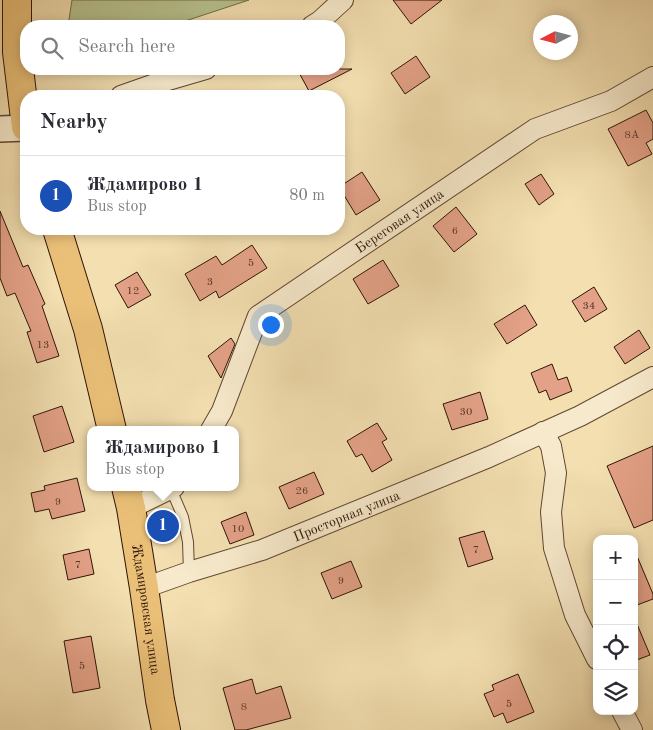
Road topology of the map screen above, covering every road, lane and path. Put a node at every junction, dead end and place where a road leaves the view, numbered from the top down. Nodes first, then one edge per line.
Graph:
1 (17, 0) edge
2 (343, 0) edge
3 (322, 20) edge
4 (185, 75) edge
5 (653, 77) edge
6 (21, 90) edge
7 (138, 90) edge
8 (20, 128) edge
9 (0, 129) edge
10 (59, 235) edge
11 (653, 376) edge
12 (111, 426) edge
13 (213, 426) edge
14 (543, 432) junction
15 (158, 491) edge
16 (174, 491) edge
17 (129, 497) edge
18 (189, 572) junction
19 (144, 588) junction
20 (593, 651) edge
21 (624, 715) edge
22 (166, 730) edge
23 (632, 730) edge

1 - 6 main road
2 - 3 street
4 - 7 street
5 - 13 street, Береговая улица
8 - 9 street
10 - 12 main road
11 - 14 street, Просторная улица
14 - 18 street, Просторная улица
14 - 20 street
15 - 17 street
16 - 18 lane
17 - 19 main road, Ждамировская улица
18 - 19 street, Просторная улица
19 - 22 main road, Ждамировская улица
21 - 23 street

